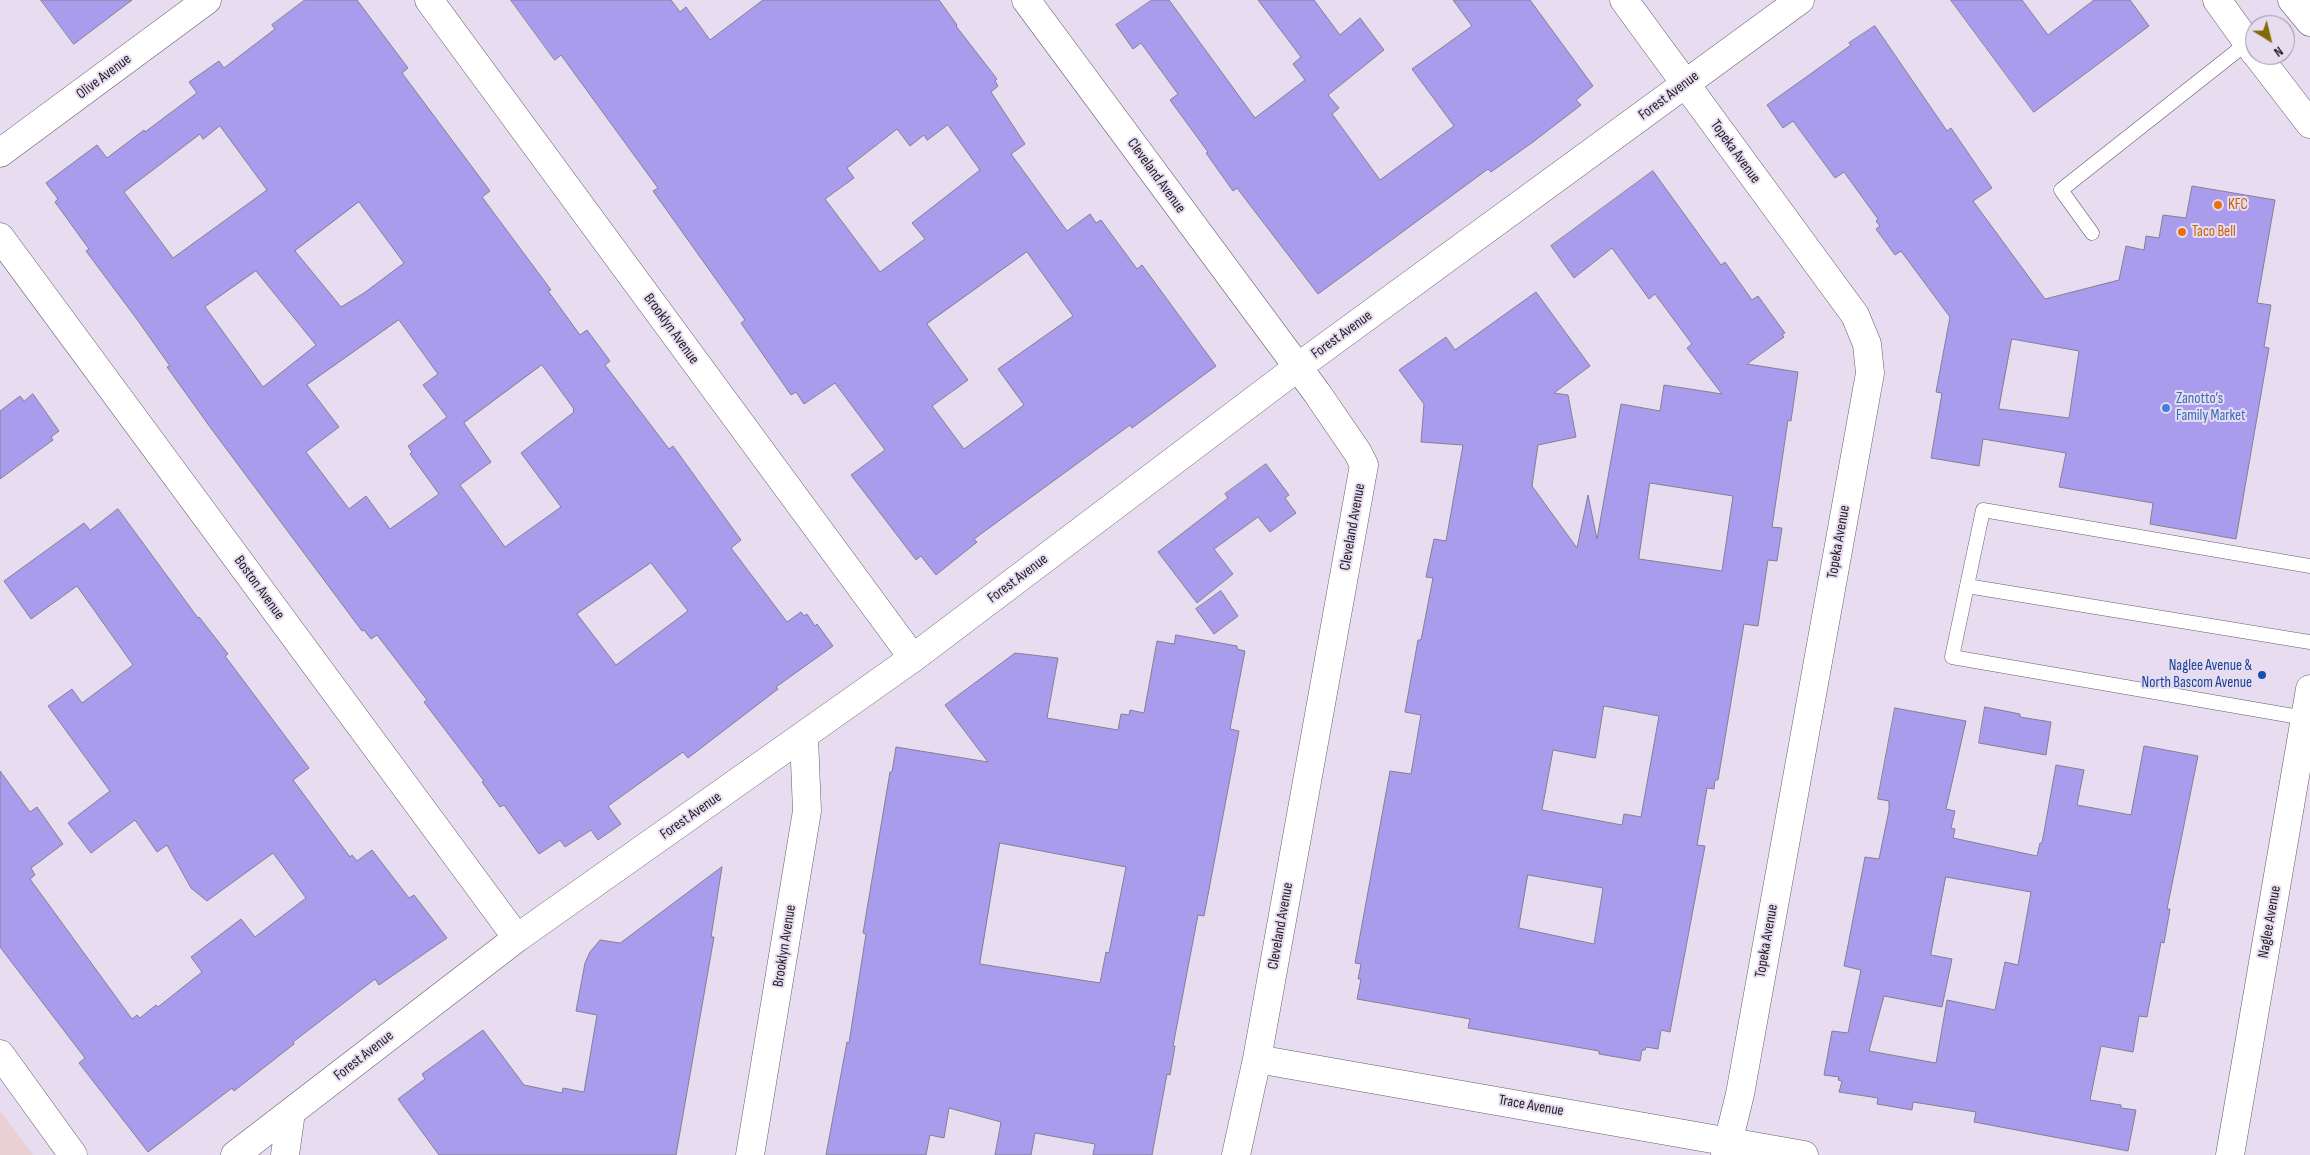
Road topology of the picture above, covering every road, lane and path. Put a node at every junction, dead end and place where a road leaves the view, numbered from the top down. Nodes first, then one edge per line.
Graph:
1 (208, 0) edge
2 (429, 0) edge
3 (1026, 0) edge
4 (1624, 0) edge
5 (1800, 0) edge
6 (2217, 0) edge
7 (2292, 0) edge
8 (2310, 22) edge
9 (2245, 39) edge
10 (2245, 56) edge
11 (2265, 65) edge
12 (1686, 84) junction
13 (2310, 124) edge
14 (0, 153) edge
15 (2092, 233) dead end
16 (0, 237) edge
17 (1298, 368) junction
18 (2310, 566) edge
19 (1967, 586) junction
20 (2310, 642) edge
21 (913, 658) junction
22 (2310, 689) edge
23 (2305, 718) junction
24 (804, 737) junction
25 (518, 938) junction
26 (0, 1054) edge
27 (1257, 1059) junction
28 (291, 1112) junction
29 (1726, 1148) edge
30 (74, 1155) edge
31 (235, 1155) edge
32 (285, 1155) edge
33 (750, 1155) edge
34 (1236, 1155) edge
35 (1804, 1155) edge
36 (2230, 1155) edge

1 - 14 street, Olive Avenue
2 - 21 street, Brooklyn Avenue
3 - 17 street, Cleveland Avenue
4 - 12 street, Topeka Avenue
5 - 12 street, Forest Avenue
6 - 9 street
7 - 8 street
10 - 15 lane
11 - 13 street
12 - 17 street, Forest Avenue
12 - 29 street, Topeka Avenue
16 - 25 street, Boston Avenue
17 - 21 street, Forest Avenue
17 - 27 street, Cleveland Avenue
18 - 19 lane
19 - 20 lane
19 - 23 lane
21 - 24 street, Forest Avenue
22 - 23 street, Naglee Avenue
23 - 36 street, Naglee Avenue
24 - 25 street, Forest Avenue
24 - 33 street, Brooklyn Avenue
25 - 28 street, Forest Avenue
26 - 30 street
27 - 29 street, Trace Avenue
27 - 34 street, Cleveland Avenue
28 - 31 street, Forest Avenue
28 - 32 street
29 - 35 street, Trace Avenue

